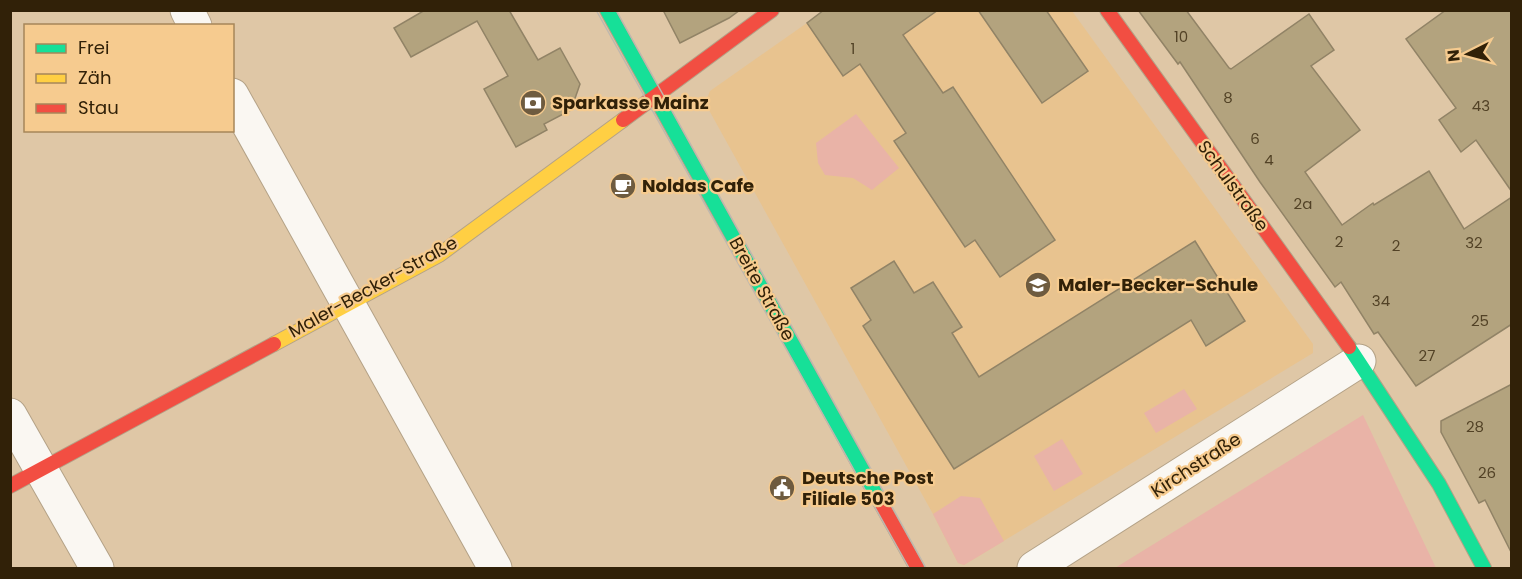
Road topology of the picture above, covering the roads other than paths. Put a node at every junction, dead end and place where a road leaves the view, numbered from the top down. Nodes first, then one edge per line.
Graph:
1 (187, 10) edge
2 (607, 10) edge
3 (772, 10) edge
4 (1107, 10) edge
5 (194, 24) edge
6 (654, 96) junction
7 (234, 99) edge
8 (347, 304) junction
9 (1359, 361) junction
10 (10, 415) edge
11 (42, 468) junction
12 (10, 486) edge
13 (97, 568) edge
14 (495, 568) edge
15 (917, 568) edge
16 (1034, 568) edge
17 (1484, 568) edge

1 - 5 street
2 - 6 street, Breite Straße
3 - 6 street, Maler-Becker-Straße
4 - 9 street, Schulstraße
6 - 8 street, Maler-Becker-Straße
6 - 15 street, Breite Straße
7 - 8 street
8 - 11 street, Maler-Becker-Straße
8 - 14 street
9 - 16 street, Kirchstraße
9 - 17 street, Schulstraße
10 - 11 street
11 - 12 street, Maler-Becker-Straße
11 - 13 street

